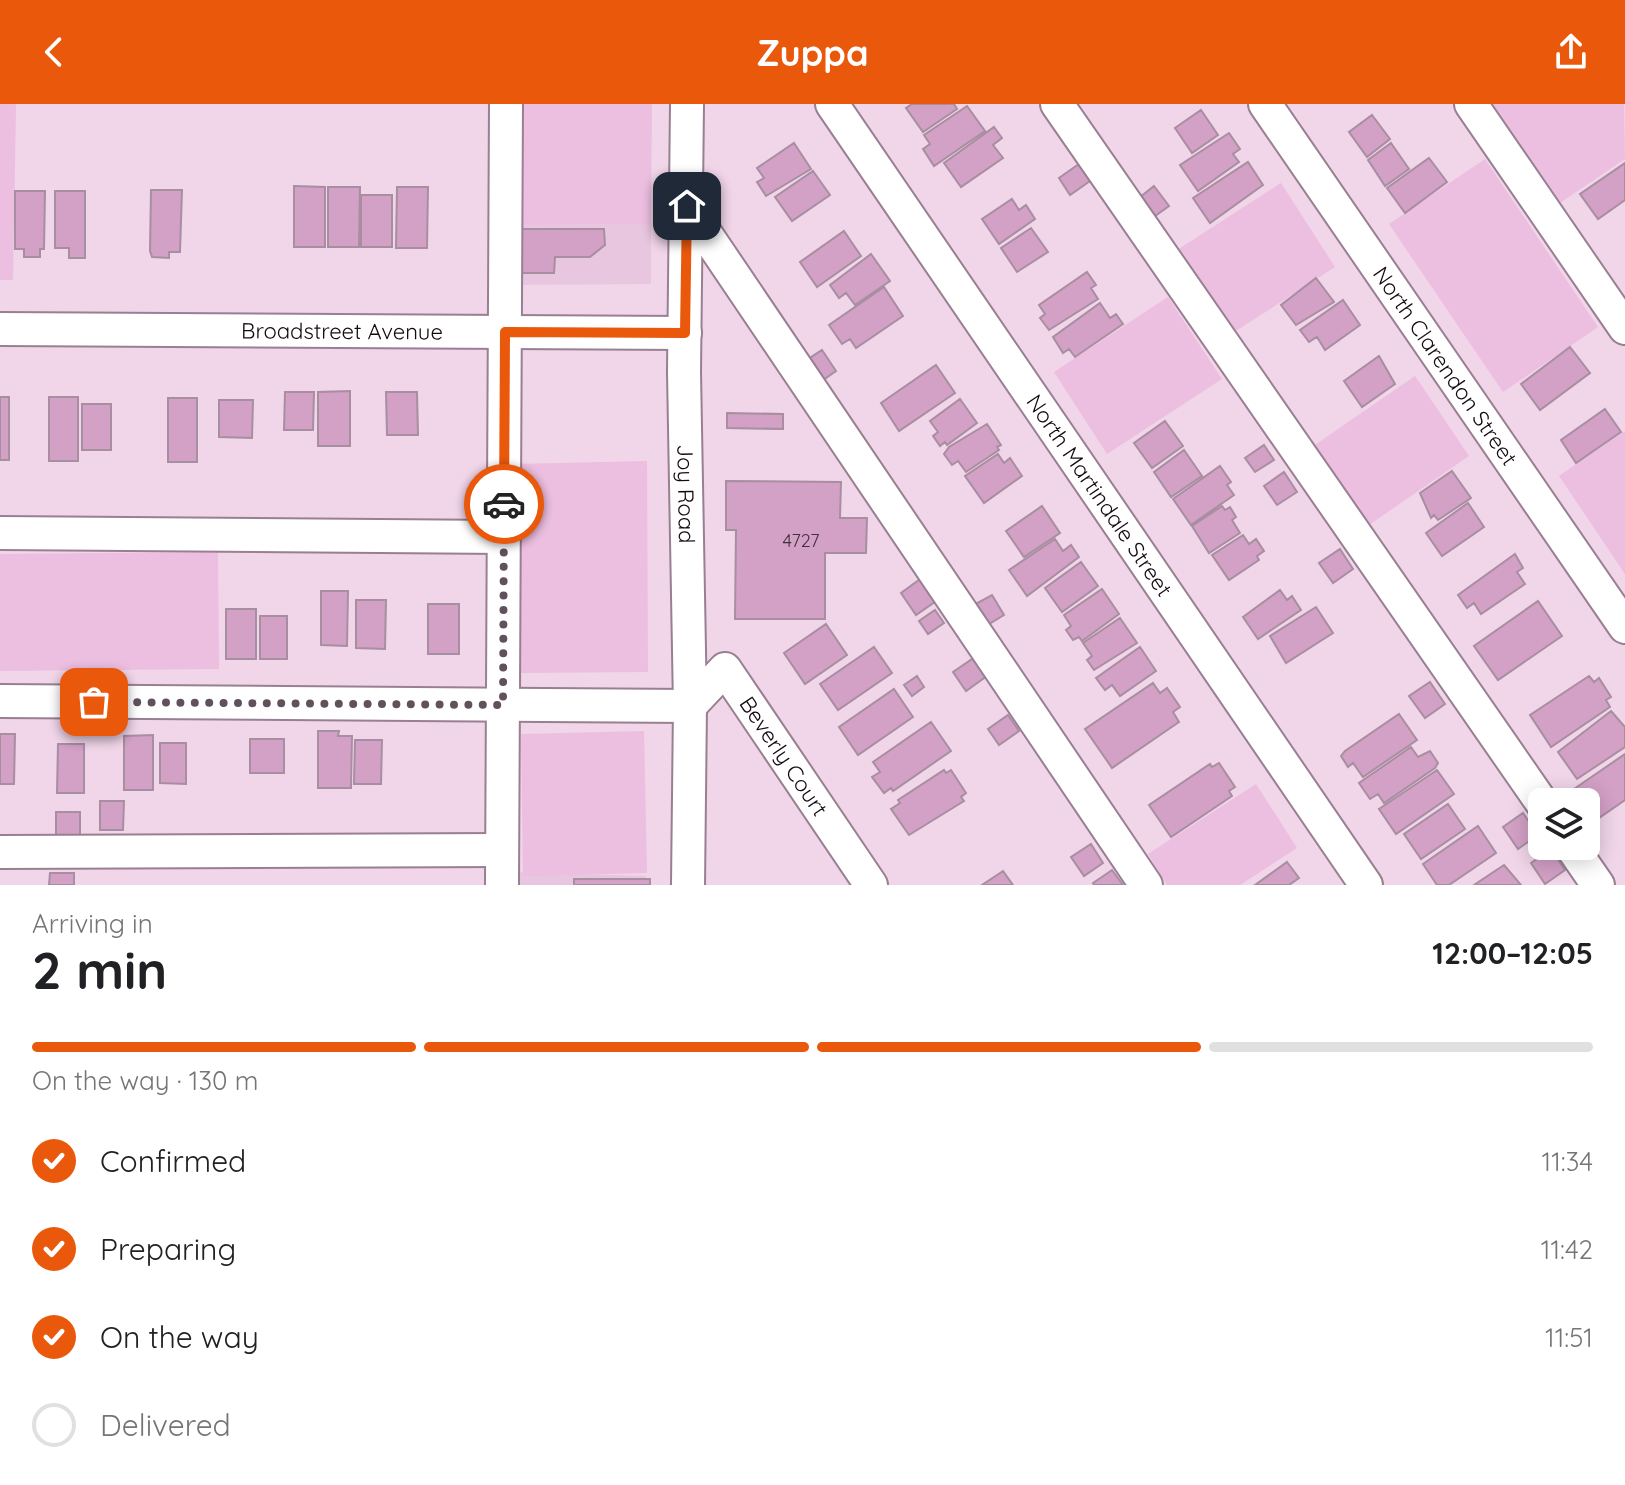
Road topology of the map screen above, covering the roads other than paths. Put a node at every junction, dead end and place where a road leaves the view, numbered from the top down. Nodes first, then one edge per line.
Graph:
1 (506, 104) edge
2 (687, 104) edge
3 (832, 104) edge
4 (1057, 104) edge
5 (1265, 104) edge
6 (1471, 104) edge
7 (687, 206) junction
8 (1625, 328) edge
9 (0, 329) edge
10 (505, 332) junction
11 (685, 333) junction
12 (0, 533) edge
13 (504, 537) junction
14 (1625, 627) edge
15 (0, 701) edge
16 (503, 705) junction
17 (690, 706) junction
18 (1532, 788) edge
19 (502, 850) junction
20 (0, 852) edge
21 (1581, 860) edge
22 (502, 885) edge
23 (688, 885) edge
24 (871, 885) edge
25 (1146, 885) edge
26 (1366, 885) edge
27 (1598, 885) edge

1 - 10 street
2 - 7 street, Joy Road
3 - 26 street, North Martindale Street
4 - 18 street
5 - 14 street, North Clarendon Street
6 - 8 street
7 - 11 street, Joy Road
7 - 25 street
9 - 10 street, Broadstreet Avenue
10 - 11 street, Broadstreet Avenue
10 - 13 street
11 - 17 street, Joy Road
12 - 13 street
13 - 16 street
15 - 16 street
16 - 17 street
16 - 19 street
17 - 23 street, Joy Road
17 - 24 street, Beverly Court
19 - 20 street
19 - 22 street
21 - 27 street

